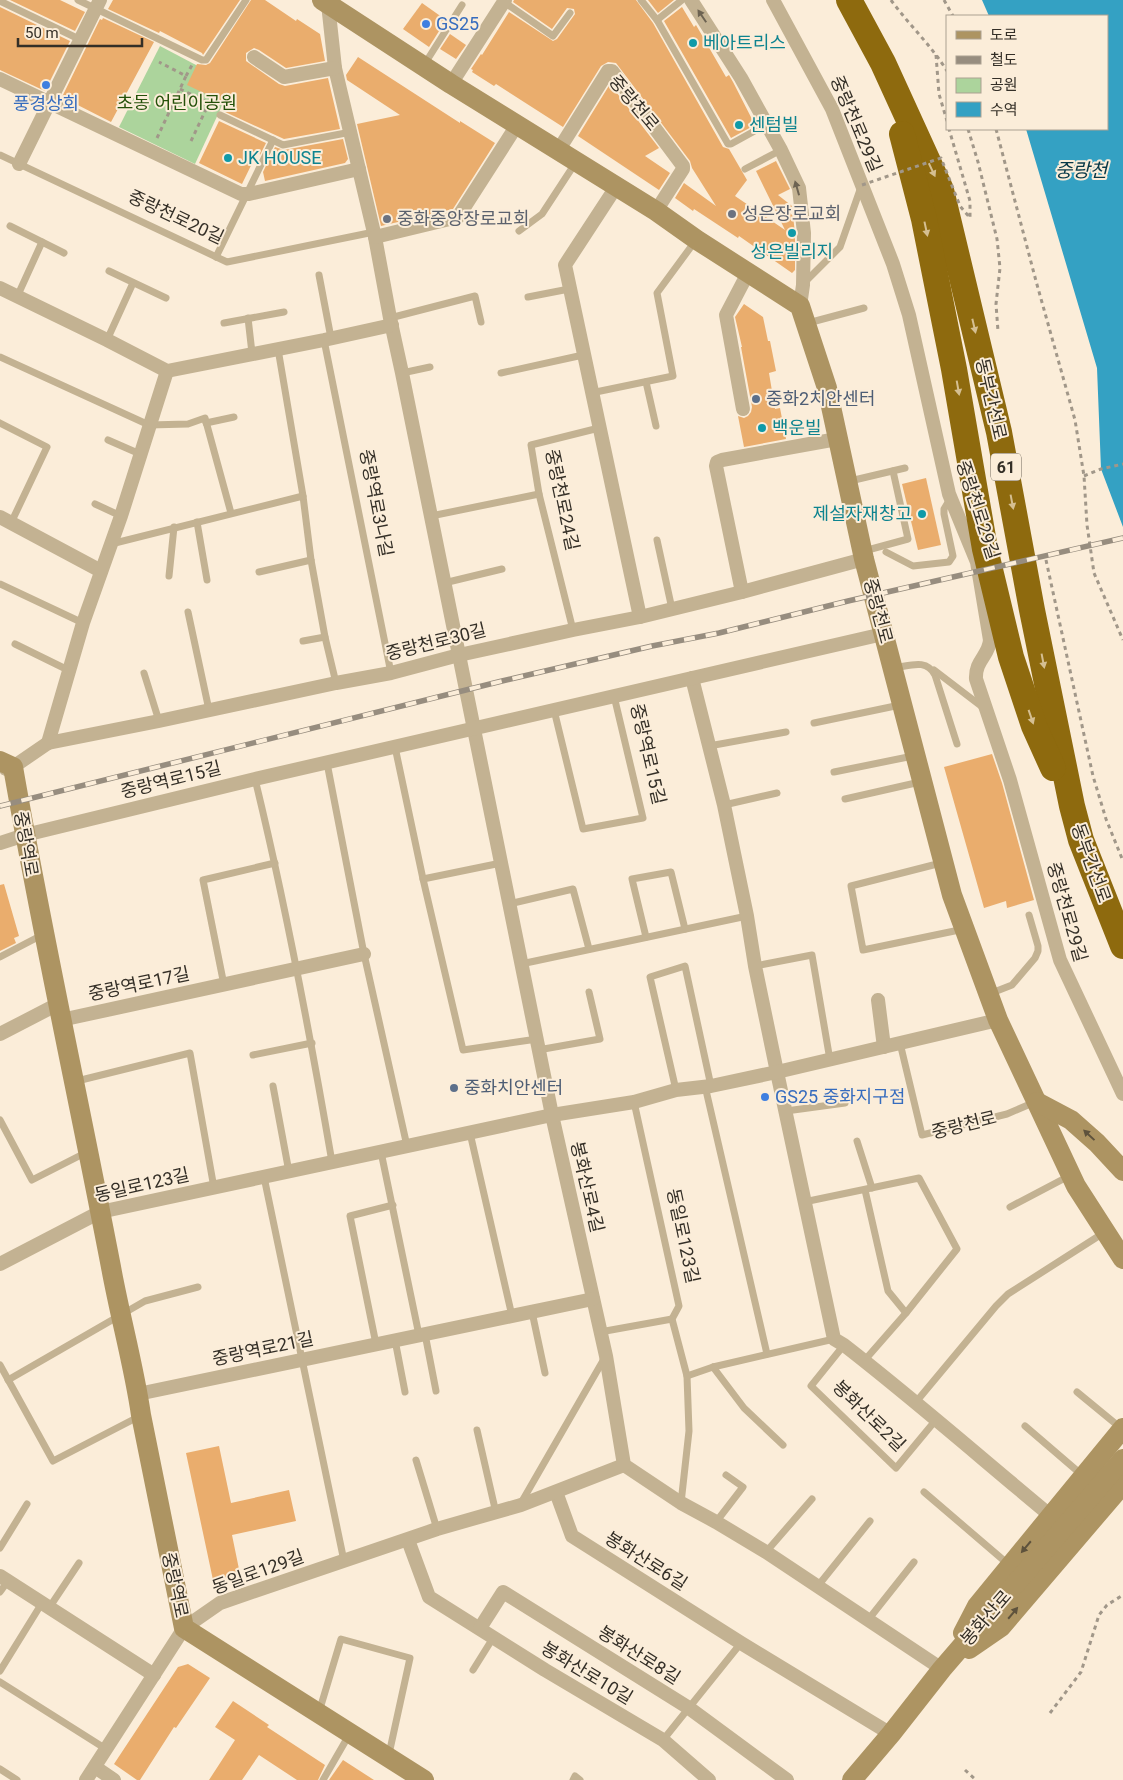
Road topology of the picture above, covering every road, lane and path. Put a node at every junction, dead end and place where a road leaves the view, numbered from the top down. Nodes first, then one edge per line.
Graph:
1 (78, 0) edge
2 (246, 0) edge
3 (641, 0) edge
4 (682, 0) edge
5 (692, 0) edge
6 (773, 0) edge
7 (834, 0) edge
8 (849, 0) edge
9 (891, 0) edge
10 (944, 0) edge
11 (0, 1) edge
12 (327, 1) edge
13 (504, 1) edge
14 (98, 4) edge
15 (462, 5) dead end
16 (570, 13) dead end
17 (952, 15) edge
18 (657, 20) junction
19 (81, 40) junction
20 (936, 55) junction
21 (254, 57) dead end
22 (159, 62) dead end
23 (883, 63) junction
24 (424, 65) junction
25 (335, 68) junction
26 (946, 70) edge
27 (0, 79) edge
28 (452, 84) junction
29 (180, 89) junction
30 (209, 103) junction
31 (50, 104) junction
32 (220, 115) joint
33 (946, 118) edge
34 (767, 124) junction
35 (517, 125) junction
36 (949, 130) edge
37 (968, 130) edge
38 (996, 130) edge
39 (350, 132) junction
40 (273, 140) junction
41 (191, 141) dead end
42 (151, 150) junction
43 (558, 150) junction
44 (781, 150) junction
45 (0, 154) edge
46 (576, 162) junction
47 (19, 164) junction
48 (359, 170) junction
49 (745, 170) dead end
50 (862, 185) junction
51 (616, 187) junction
52 (245, 195) junction
53 (656, 212) junction
54 (10, 226) dead end
55 (518, 230) dead end
56 (374, 234) junction
57 (697, 240) junction
58 (42, 242) junction
59 (64, 253) dead end
60 (216, 257) junction
61 (109, 272) dead end
62 (748, 273) junction
63 (318, 275) dead end
64 (134, 283) junction
65 (803, 285) junction
66 (0, 288) edge
67 (570, 289) junction
68 (17, 297) junction
69 (528, 297) dead end
70 (166, 298) dead end
71 (864, 308) dead end
72 (284, 312) dead end
73 (802, 315) junction
74 (248, 318) junction
75 (224, 322) dead end
76 (391, 322) junction
77 (481, 322) dead end
78 (998, 332) dead end
79 (328, 339) junction
80 (107, 340) junction
81 (278, 349) junction
82 (252, 353) junction
83 (583, 355) junction
84 (0, 357) edge
85 (430, 367) dead end
86 (167, 371) junction
87 (402, 373) junction
88 (501, 373) dead end
89 (646, 382) junction
90 (591, 393) junction
91 (743, 409) dead end
92 (234, 416) dead end
93 (0, 423) edge
94 (206, 423) junction
95 (149, 425) junction
96 (656, 426) dead end
97 (599, 428) junction
98 (837, 439) junction
99 (108, 440) dead end
100 (140, 454) junction
101 (1123, 464) edge
102 (906, 468) dead end
103 (893, 471) junction
104 (1084, 476) junction
105 (847, 482) junction
106 (539, 494) junction
107 (302, 496) junction
108 (950, 498) junction
109 (95, 504) dead end
110 (231, 513) junction
111 (120, 516) junction
112 (431, 516) junction
113 (6, 520) edge
114 (196, 522) junction
115 (174, 527) junction
116 (657, 540) dead end
117 (110, 544) junction
118 (886, 552) dead end
119 (863, 556) junction
120 (1045, 557) dead end
121 (310, 560) junction
122 (502, 568) dead end
123 (101, 571) junction
124 (259, 572) dead end
125 (169, 576) dead end
126 (207, 580) dead end
127 (444, 583) junction
128 (0, 584) edge
129 (742, 592) junction
130 (672, 609) junction
131 (188, 612) dead end
132 (640, 617) junction
133 (83, 623) junction
134 (573, 630) junction
135 (883, 634) junction
136 (325, 637) junction
137 (1123, 640) edge
138 (303, 641) dead end
139 (15, 644) dead end
140 (459, 655) junction
141 (893, 668) junction
142 (932, 668) junction
143 (68, 670) junction
144 (144, 673) dead end
145 (391, 673) junction
146 (692, 678) junction
147 (336, 683) junction
148 (614, 696) junction
149 (903, 704) junction
150 (208, 710) junction
151 (554, 710) junction
152 (987, 710) junction
153 (159, 721) junction
154 (814, 723) dead end
155 (473, 728) junction
156 (786, 732) dead end
157 (48, 742) junction
158 (957, 744) dead end
159 (709, 746) junction
160 (395, 747) junction
161 (916, 755) junction
162 (327, 762) junction
163 (4, 766) edge
164 (834, 772) dead end
165 (255, 780) junction
166 (923, 782) junction
167 (777, 793) dead end
168 (845, 799) dead end
169 (724, 805) junction
170 (1072, 806) junction
171 (24, 835) junction
172 (0, 843) edge
173 (944, 862) junction
174 (1123, 862) edge
175 (276, 863) junction
176 (501, 863) junction
177 (423, 878) junction
178 (509, 904) junction
179 (1029, 915) dead end
180 (747, 916) junction
181 (685, 929) junction
182 (965, 929) junction
183 (44, 934) junction
184 (646, 937) junction
185 (1123, 946) edge
186 (589, 950) junction
187 (364, 954) junction
188 (0, 957) edge
189 (521, 964) junction
190 (755, 966) junction
191 (296, 968) junction
192 (224, 986) junction
193 (589, 992) dead end
194 (989, 994) junction
195 (878, 1000) dead end
196 (60, 1012) junction
197 (998, 1020) junction
198 (0, 1034) edge
199 (312, 1043) junction
200 (900, 1043) junction
201 (538, 1044) junction
202 (884, 1047) junction
203 (253, 1055) dead end
204 (830, 1060) junction
205 (777, 1072) junction
206 (74, 1082) junction
207 (273, 1086) dead end
208 (708, 1086) junction
209 (676, 1090) junction
210 (1123, 1094) edge
211 (634, 1102) junction
212 (1037, 1102) junction
213 (845, 1103) dead end
214 (786, 1111) junction
215 (552, 1115) junction
216 (0, 1120) edge
217 (470, 1133) junction
218 (857, 1141) dead end
219 (407, 1147) junction
220 (88, 1152) junction
221 (381, 1152) junction
222 (332, 1162) junction
223 (1123, 1170) edge
224 (289, 1172) junction
225 (1071, 1175) junction
226 (264, 1177) junction
227 (214, 1188) junction
228 (869, 1189) junction
229 (804, 1202) junction
230 (393, 1206) junction
231 (1010, 1207) dead end
232 (100, 1212) junction
233 (1105, 1232) junction
234 (1123, 1259) edge
235 (0, 1264) edge
236 (198, 1287) dead end
237 (593, 1299) junction
238 (532, 1312) junction
239 (906, 1313) junction
240 (120, 1314) junction
241 (512, 1316) junction
242 (672, 1319) junction
243 (600, 1332) junction
244 (422, 1335) junction
245 (395, 1340) junction
246 (839, 1342) junction
247 (376, 1344) junction
248 (767, 1354) junction
249 (606, 1356) junction
250 (302, 1360) junction
251 (864, 1361) junction
252 (0, 1365) edge
253 (713, 1367) junction
254 (545, 1373) dead end
255 (687, 1376) junction
256 (8, 1380) junction
257 (436, 1391) dead end
258 (405, 1392) dead end
259 (1077, 1392) dead end
260 (138, 1394) junction
261 (916, 1402) junction
262 (141, 1415) junction
263 (936, 1421) junction
264 (1025, 1426) dead end
265 (1123, 1428) edge
266 (477, 1430) dead end
267 (783, 1445) dead end
268 (416, 1460) dead end
269 (1123, 1460) edge
270 (624, 1465) junction
271 (726, 1475) dead end
272 (1084, 1477) junction
273 (1123, 1484) edge
274 (556, 1492) junction
275 (924, 1492) dead end
276 (812, 1499) dead end
277 (681, 1503) junction
278 (27, 1504) dead end
279 (521, 1505) junction
280 (496, 1513) junction
281 (1051, 1516) junction
282 (716, 1522) junction
283 (870, 1522) dead end
284 (437, 1529) junction
285 (408, 1540) junction
286 (0, 1548) edge
287 (766, 1552) junction
288 (344, 1561) junction
289 (914, 1562) dead end
290 (79, 1563) dead end
291 (1010, 1565) junction
292 (2, 1583) edge
293 (817, 1586) junction
294 (1123, 1595) edge
295 (46, 1605) junction
296 (868, 1620) junction
297 (184, 1628) junction
298 (480, 1628) junction
299 (493, 1638) junction
300 (741, 1643) junction
301 (944, 1666) junction
302 (473, 1670) dead end
303 (0, 1671) edge
304 (154, 1675) junction
305 (0, 1682) edge
306 (689, 1708) junction
307 (319, 1713) junction
308 (1050, 1713) dead end
309 (350, 1733) junction
310 (891, 1734) junction
311 (663, 1740) junction
312 (106, 1749) junction
313 (388, 1757) junction
314 (95, 1767) junction
315 (0, 1769) edge
316 (965, 1770) dead end
317 (17, 1780) edge
318 (86, 1780) edge
319 (114, 1780) edge
320 (323, 1780) edge
321 (424, 1780) edge
322 (709, 1780) edge
323 (787, 1780) edge
324 (852, 1780) edge
325 (976, 1780) edge

1 - 14 lane
2 - 14 lane
3 - 18 lane
4 - 18 lane
34 -> 5 street
6 - 50 street, 중랑천로29길
7 - 23 highway
8 - 23 highway, 동부간선로 / 61
9 - 20 path
10 - 17 path
11 - 19 lane
12 - 24 main road
12 - 25 street
13 - 16 lane
13 - 28 street
14 - 19 street
15 - 24 lane
18 - 34 lane
19 - 31 street
20 - 26 path
20 - 33 path
21 - 25 street
22 - 29 path
23 -> 170 highway, 동부간선로 / 61
23 -> 170 highway, 동부간선로 / 61
24 - 28 main road
25 - 39 street
27 - 31 street
28 - 35 main road
29 - 30 path
29 - 42 path
30 - 32 path
30 - 41 path
31 - 42 street
31 - 47 street
32 - 40 lane
34 - 44 street
35 - 43 main road
35 - 56 street
36 - 50 path, bridge
37 - 78 path
38 - 104 path
39 - 40 lane
39 - 48 street
40 - 52 lane
42 - 52 street
43 - 46 main road
43 - 53 street, 중랑천로
44 - 49 lane
65 -> 44 street
45 - 47 lane, 중랑천로20길
46 - 51 main road
46 - 55 lane
47 - 60 lane, 중랑천로20길
48 - 52 street
48 - 56 street
50 - 65 lane
50 - 108 street, 중랑천로29길
51 - 53 main road
51 - 67 street
52 - 60 lane
53 - 57 main road
54 - 58 lane
56 - 60 lane, 중랑천로20길
56 - 76 street
57 - 62 main road
57 - 89 lane
58 - 59 lane
58 - 68 lane
61 - 64 lane
62 - 73 main road
62 - 91 street
63 - 79 lane, 중랑역로3나길
64 - 70 lane
64 - 80 lane
65 - 73 street
66 - 68 street
67 - 69 lane
67 - 83 street
68 - 80 street
71 - 73 lane
72 - 74 lane
73 - 98 main road, 중랑천로
74 - 75 lane
74 - 82 lane
76 - 77 lane
76 - 79 street
76 - 87 street
79 - 81 street
79 - 145 lane, 중랑역로3나길
80 - 86 street
81 - 82 street
81 - 107 lane
82 - 86 street
83 - 88 lane
83 - 90 street
84 - 95 lane
85 - 87 lane
86 - 95 street
87 - 112 street
89 - 90 lane
89 - 96 lane
90 - 97 street
92 - 94 lane
93 - 113 lane
94 - 95 lane
94 - 110 lane
95 - 100 street
97 - 106 lane, 중랑천로24길
97 - 132 street
98 - 105 main road, 중랑천로
98 - 129 street
99 - 100 lane
100 - 111 street
101 - 104 path
102 - 103 lane
103 - 105 lane
103 - 119 lane
104 - 137 path
105 - 119 main road, 중랑천로
106 - 112 lane
106 - 134 lane, 중랑천로24길
107 - 110 lane
107 - 121 lane
108 - 118 lane
108 - 152 street, 중랑천로29길
109 - 111 lane
110 - 114 lane
111 - 117 street
112 - 127 street
113 - 123 street
114 - 115 lane
114 - 126 lane
115 - 117 lane
115 - 125 lane
116 - 130 lane
117 - 123 street
119 - 129 street, 중랑천로30길
119 - 135 main road, 중랑천로
120 - 174 path
121 - 124 lane
121 - 136 lane
122 - 127 lane
123 - 133 street
127 - 140 street
128 - 133 lane
129 - 130 street, 중랑천로30길
130 - 132 street, 중랑천로30길
131 - 150 lane
132 - 134 street, 중랑천로30길
133 - 143 street
134 - 140 street, 중랑천로30길
135 - 141 main road, 중랑천로
135 - 146 street, 중랑역로15길
136 - 138 lane
136 - 147 lane
139 - 143 lane
140 - 145 street, 중랑천로30길
140 - 155 street
141 - 142 lane
141 - 149 main road, 중랑천로
142 - 152 lane
142 - 158 lane
143 - 157 street
144 - 153 lane
145 - 147 street, 중랑천로30길
146 - 148 street, 중랑역로15길
146 - 159 street
147 - 150 street, 중랑천로30길
148 - 151 street, 중랑역로15길
148 - 151 lane, 중랑역로15길
149 - 154 lane
149 - 161 main road, 중랑천로
150 - 153 street, 중랑천로30길
151 - 155 street, 중랑역로15길
152 - 210 street, 중랑천로29길
153 - 157 street, 중랑천로30길
155 - 160 street, 중랑역로15길
155 - 176 street, 봉화산로4길
156 - 159 lane
157 - 163 street, 중랑천로30길
159 - 169 street
160 - 162 street, 중랑역로15길
160 - 177 lane
161 - 164 lane
161 - 166 main road, 중랑천로
162 - 165 street, 중랑역로15길
162 - 187 lane
163 - 171 main road, 중랑역로
165 - 171 street, 중랑역로15길
165 - 175 lane
166 - 168 lane
166 - 173 main road, 중랑천로
167 - 169 lane
169 - 180 street
170 - 185 highway, 동부간선로 / 61
171 - 172 street, 중랑역로15길
171 - 183 main road, 중랑역로
173 - 182 main road, 중랑천로
173 - 182 lane
175 - 191 lane
175 - 192 lane
176 - 177 lane
176 - 178 street, 봉화산로4길
177 - 201 lane
178 - 186 lane
178 - 189 street, 봉화산로4길
179 - 194 lane
180 - 181 lane
180 - 190 street
181 - 184 lane
181 - 184 lane
182 - 194 main road, 중랑천로
183 - 188 lane
183 - 196 main road, 중랑역로
184 - 186 lane
186 - 189 lane
187 - 191 street, 중랑역로17길
187 - 219 lane
189 - 201 street, 봉화산로4길
190 - 204 lane
190 - 205 street
191 - 192 street, 중랑역로17길
191 - 199 lane
192 - 196 street, 중랑역로17길
193 - 201 lane
194 - 197 main road, 중랑천로
195 - 202 street
196 - 198 street, 중랑역로17길
196 - 206 main road, 중랑역로
197 - 200 street, 동일로123길
197 - 212 main road, 중랑천로
199 - 203 lane
199 - 222 lane
200 - 202 street, 동일로123길
200 - 212 lane, 중랑천로
201 - 215 street, 봉화산로4길
202 - 204 street, 동일로123길
204 - 205 street, 동일로123길
205 - 208 street, 동일로123길
205 - 214 street
206 - 220 main road, 중랑역로
206 - 227 lane, 동일로123길
207 - 224 lane
208 - 209 street, 동일로123길
208 - 209 lane
208 - 248 lane
209 - 211 street, 동일로123길
211 - 215 street, 동일로123길
211 - 242 lane, 동일로123길
223 -> 212 main road
212 - 225 main road, 중랑천로
213 - 214 lane
214 - 229 street
215 - 217 street, 동일로123길
215 - 237 street, 봉화산로4길
216 - 220 lane
217 - 219 street, 동일로123길
217 - 241 lane
218 - 228 lane
219 - 221 street, 동일로123길
220 - 232 main road, 중랑역로
221 - 222 street, 동일로123길
221 - 230 lane
222 - 224 street, 동일로123길
224 - 226 street, 동일로123길
225 - 231 lane
225 - 233 main road, 중랑천로
226 - 227 street, 동일로123길
226 - 250 lane
227 - 232 street, 동일로123길
228 - 229 lane, 봉화산로2길
228 - 239 lane
228 - 239 lane, 봉화산로2길
229 - 246 street
230 - 244 lane
230 - 247 lane
232 - 235 street, 동일로123길
232 - 240 main road, 중랑역로
233 - 234 main road, 중랑천로
233 - 261 lane
236 - 240 lane
237 - 238 street, 중랑역로21길
237 - 243 street, 봉화산로4길
238 - 241 street, 중랑역로21길
238 - 254 lane
239 - 251 lane, 봉화산로2길
240 - 256 lane
240 - 260 main road, 중랑역로
241 - 244 street, 중랑역로21길
242 - 243 lane
242 - 255 lane, 동일로123길
243 - 249 street, 봉화산로4길
244 - 245 street, 중랑역로21길
244 - 257 lane
245 - 247 street, 중랑역로21길
245 - 258 lane
246 - 248 lane
246 - 251 street, 봉화산로2길
246 - 263 lane, 봉화산로2길
247 - 250 street, 중랑역로21길
248 - 253 lane
249 - 270 street, 봉화산로4길
249 - 279 lane
250 - 260 street, 중랑역로21길
250 - 288 lane
251 - 261 street, 봉화산로2길
252 - 256 lane
253 - 255 lane
253 - 267 lane
255 - 277 lane
256 - 262 lane
259 - 265 lane
260 - 262 main road, 중랑역로
261 - 263 street, 봉화산로2길
262 - 297 main road, 중랑역로
263 - 281 street, 봉화산로2길
264 - 272 lane
265 - 272 main road
266 - 280 lane
268 - 284 lane
269 - 301 main road, 봉화산로
270 - 274 street, 동일로129길
270 - 277 street
271 - 282 lane
272 - 281 main road
301 -> 273 main road
274 - 279 street, 동일로129길
274 - 300 street, 봉화산로6길
275 - 291 lane, 봉화산로
276 - 287 lane
277 - 282 street
278 - 286 lane
279 - 280 street, 동일로129길
280 - 284 street, 동일로129길
281 -> 291 main road
282 - 287 street
283 - 293 lane
284 - 285 street, 동일로129길
285 - 288 street, 동일로129길
285 - 298 street, 봉화산로10길
287 - 293 street
288 - 297 street, 동일로129길
289 - 296 lane
290 - 295 lane
291 - 301 main road
292 - 295 street
293 - 296 street
294 - 308 path
295 - 303 lane
295 - 304 street
296 - 301 street
297 - 304 street, 동일로129길
297 - 307 main road, 중랑역로
298 - 299 street, 봉화산로10길
298 - 306 street, 봉화산로8길
299 - 302 lane
299 - 311 street, 봉화산로10길
300 - 306 lane
300 - 310 street, 봉화산로6길
301 - 310 main road, 봉화산로
304 - 312 street, 동일로129길
305 - 312 lane
306 - 311 lane
306 - 323 street, 봉화산로8길
307 - 309 main road, 중랑역로
307 - 313 lane
309 - 313 main road, 중랑역로
309 - 320 lane
310 - 324 main road, 봉화산로
311 - 322 street, 봉화산로10길
312 - 314 street, 동일로129길
313 - 321 main road, 중랑역로
314 - 318 street, 동일로129길
314 - 319 street
315 - 317 lane
316 - 325 path

